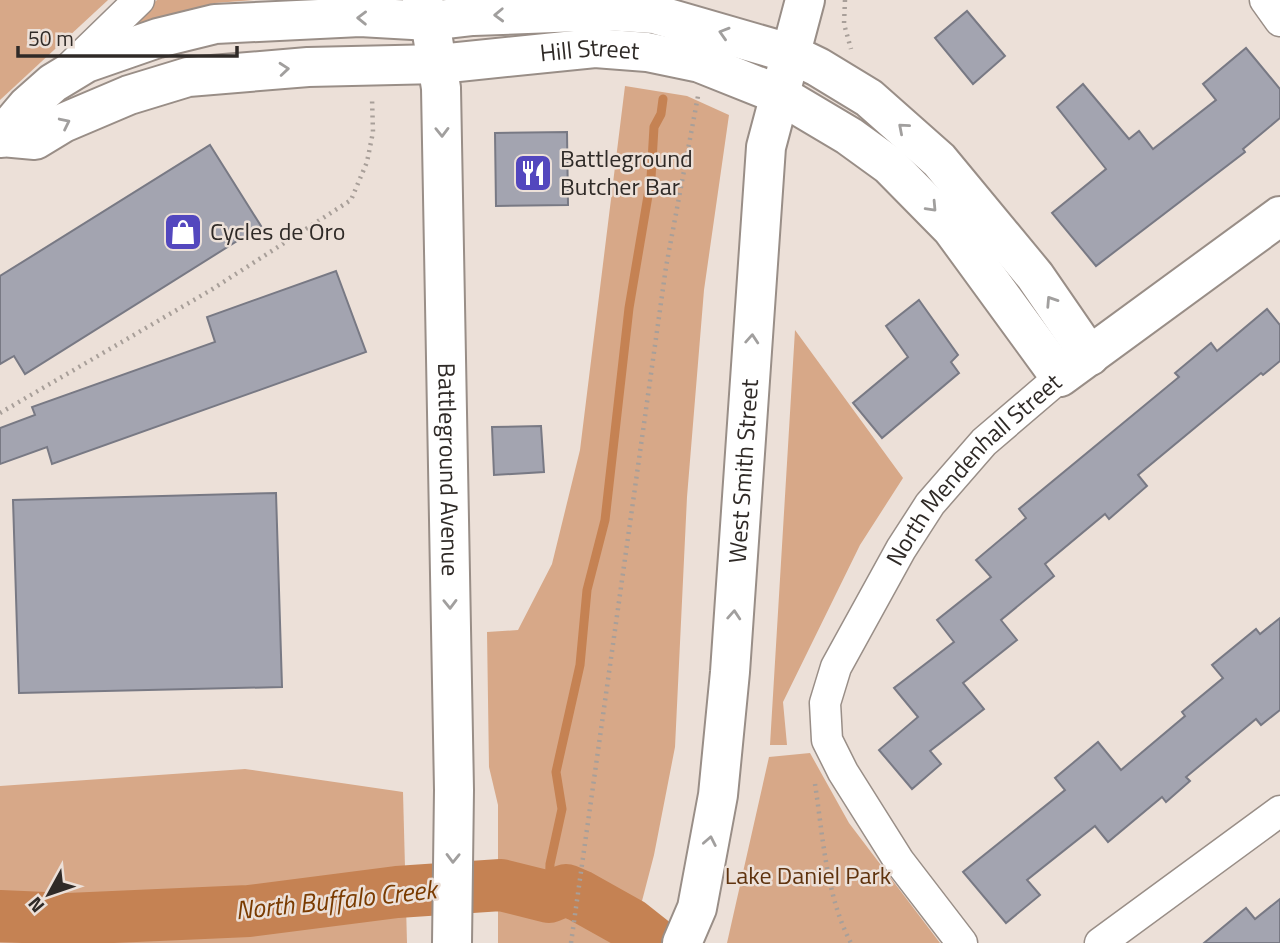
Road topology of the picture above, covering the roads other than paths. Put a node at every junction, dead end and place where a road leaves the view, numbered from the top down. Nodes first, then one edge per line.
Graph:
1 (139, 0) edge
2 (805, 0) edge
3 (1265, 0) edge
4 (426, 10) edge
5 (1280, 21) edge
6 (789, 53) junction
7 (439, 64) junction
8 (53, 83) junction
9 (779, 95) junction
10 (1, 137) edge
11 (1280, 216) edge
12 (1075, 366) junction
13 (1280, 811) edge
14 (695, 925) edge
15 (452, 943) edge
16 (682, 943) edge
17 (962, 943) edge
18 (1100, 943) edge

1 - 8 street, Hill Street
2 - 6 street, West Smith Street
3 - 5 street
6 -> 4 street, Hill Street
4 - 7 street, Battleground Avenue
4 -> 8 street, Hill Street
6 - 9 street, West Smith Street
12 -> 6 street, Hill Street
7 - 9 street, Hill Street
10 -> 7 street, Hill Street
7 -> 15 street, Battleground Avenue
8 - 10 street, Hill Street
9 -> 12 street, Hill Street
14 -> 9 street, West Smith Street
11 - 12 street, North Mendenhall Street
12 - 17 street, North Mendenhall Street
13 - 18 street
14 - 16 street, West Smith Street

